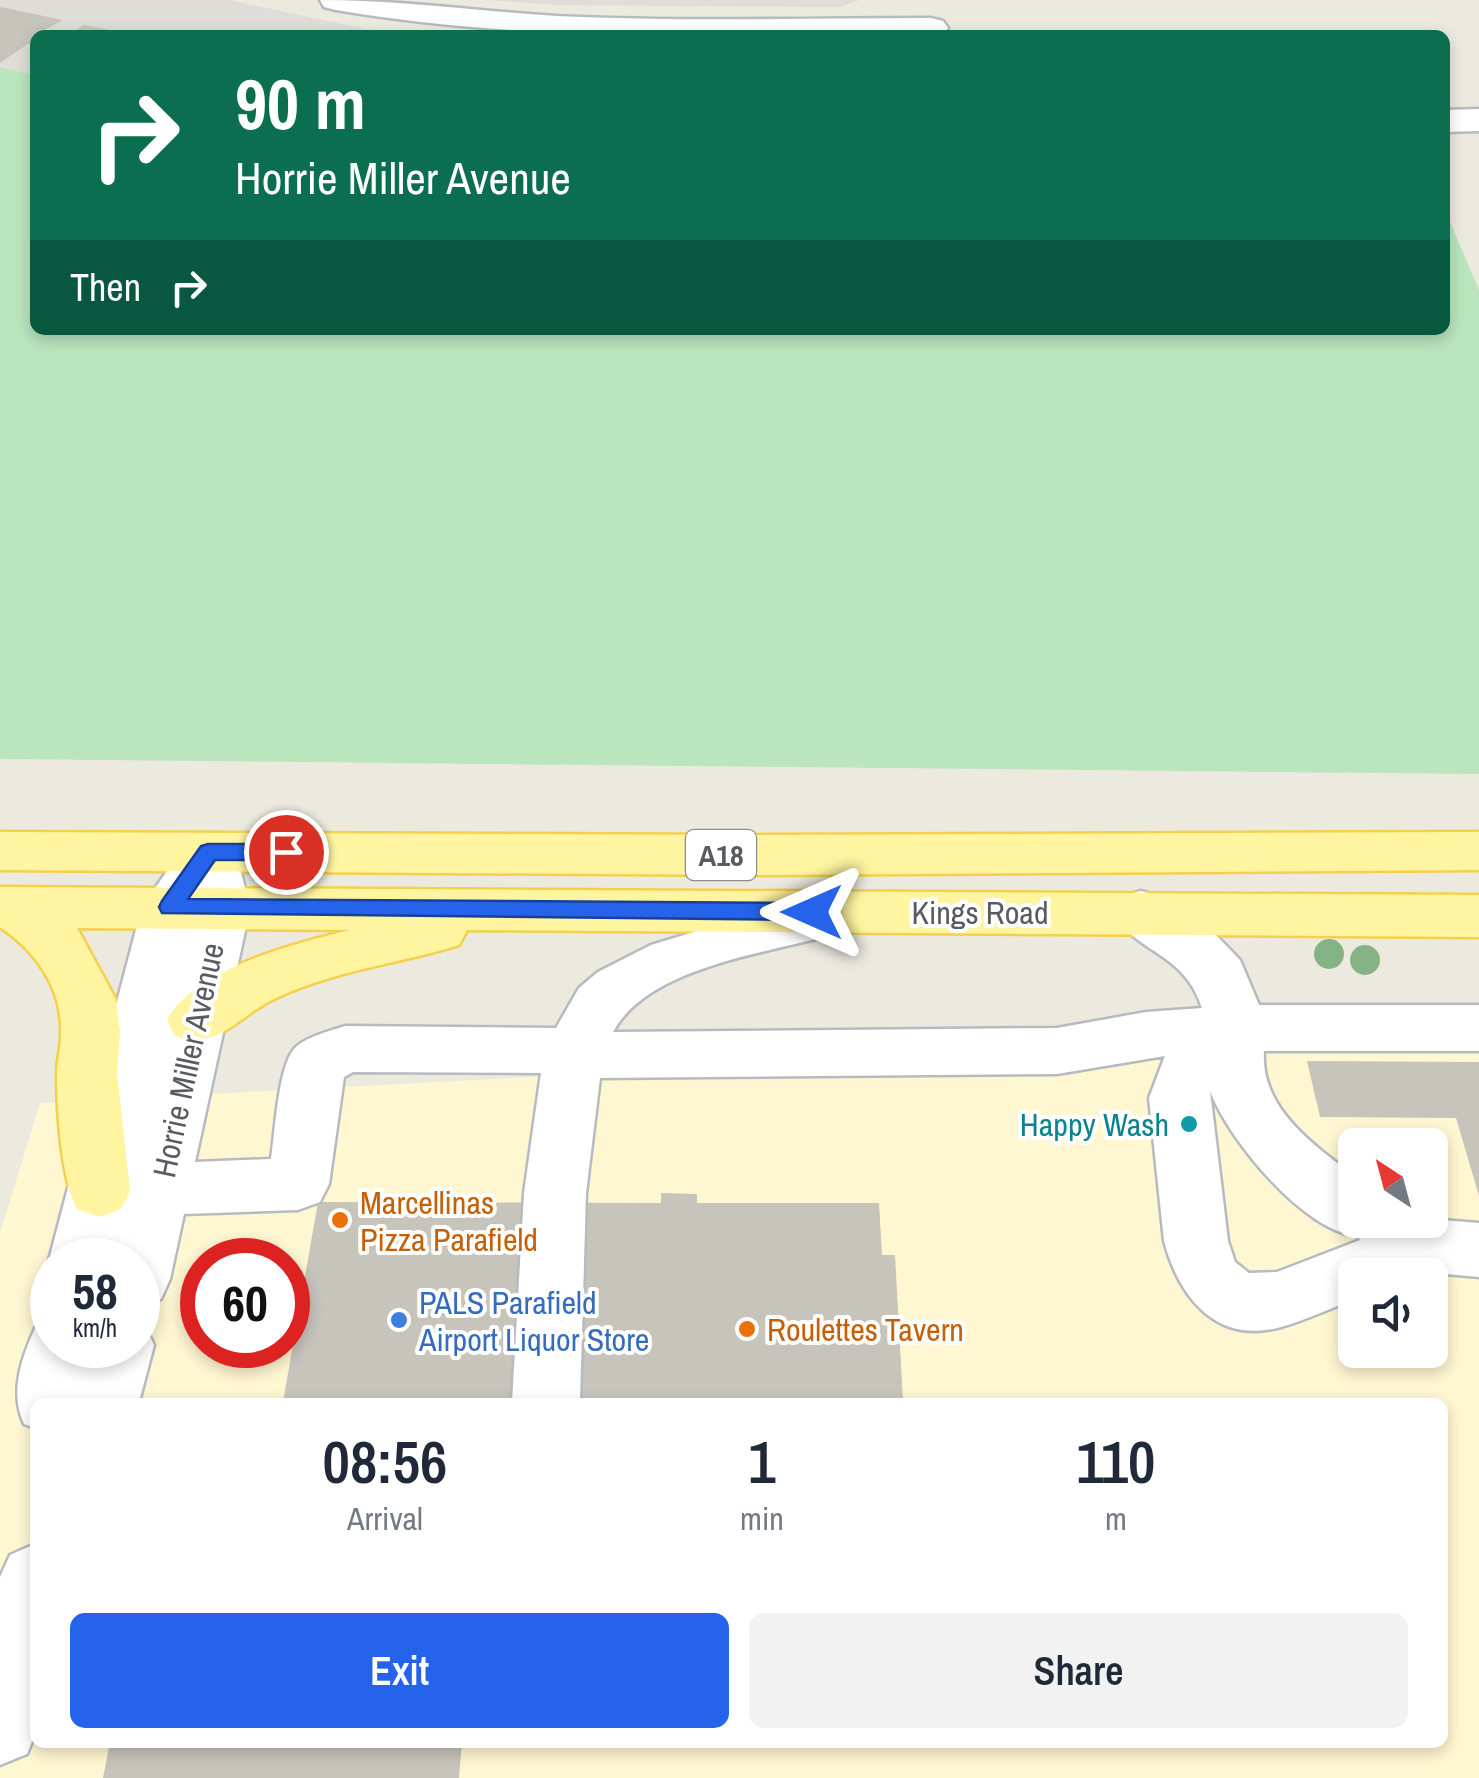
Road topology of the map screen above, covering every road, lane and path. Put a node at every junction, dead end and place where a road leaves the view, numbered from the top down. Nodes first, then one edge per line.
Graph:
1 (336, 0) edge
2 (931, 28) dead end
3 (1479, 120) edge
4 (1450, 121) edge
5 (0, 851) edge
6 (1479, 851) edge
7 (208, 852) junction
8 (7, 907) edge
9 (196, 908) junction
10 (545, 910) junction
11 (850, 912) junction
12 (1141, 912) junction
13 (1479, 916) edge
14 (196, 1020) junction
15 (1237, 1028) junction
16 (1479, 1028) edge
17 (577, 1052) junction
18 (129, 1190) junction
19 (1338, 1198) edge
20 (96, 1238) edge
21 (134, 1238) edge
22 (1422, 1238) edge
23 (55, 1368) edge
24 (115, 1368) edge
25 (49, 1398) edge
26 (106, 1398) edge
27 (546, 1398) edge
28 (30, 1601) edge
29 (0, 1727) edge

1 - 2 street
3 - 4 street
5 - 7 main road, Kings Road / A18
6 - 7 main road, Kings Road / A18
7 - 9 street, Horrie Miller Avenue
8 - 9 main road, Kings Road / A18
8 - 18 main road
9 - 10 main road, Kings Road / A18
9 - 14 street, Horrie Miller Avenue
9 - 18 street, Horrie Miller Avenue
10 - 11 main road, Kings Road / A18
10 - 14 main road
11 - 12 main road, Kings Road / A18
11 - 17 street
12 - 13 main road, Kings Road / A18
12 - 15 street
14 - 18 street, Horrie Miller Avenue
15 - 16 street
15 - 17 street
15 - 19 street
15 - 22 street
17 - 18 street
17 - 27 street
18 - 20 street, Horrie Miller Avenue
18 - 21 street, Horrie Miller Avenue
23 - 25 street
24 - 26 street
28 - 29 street

